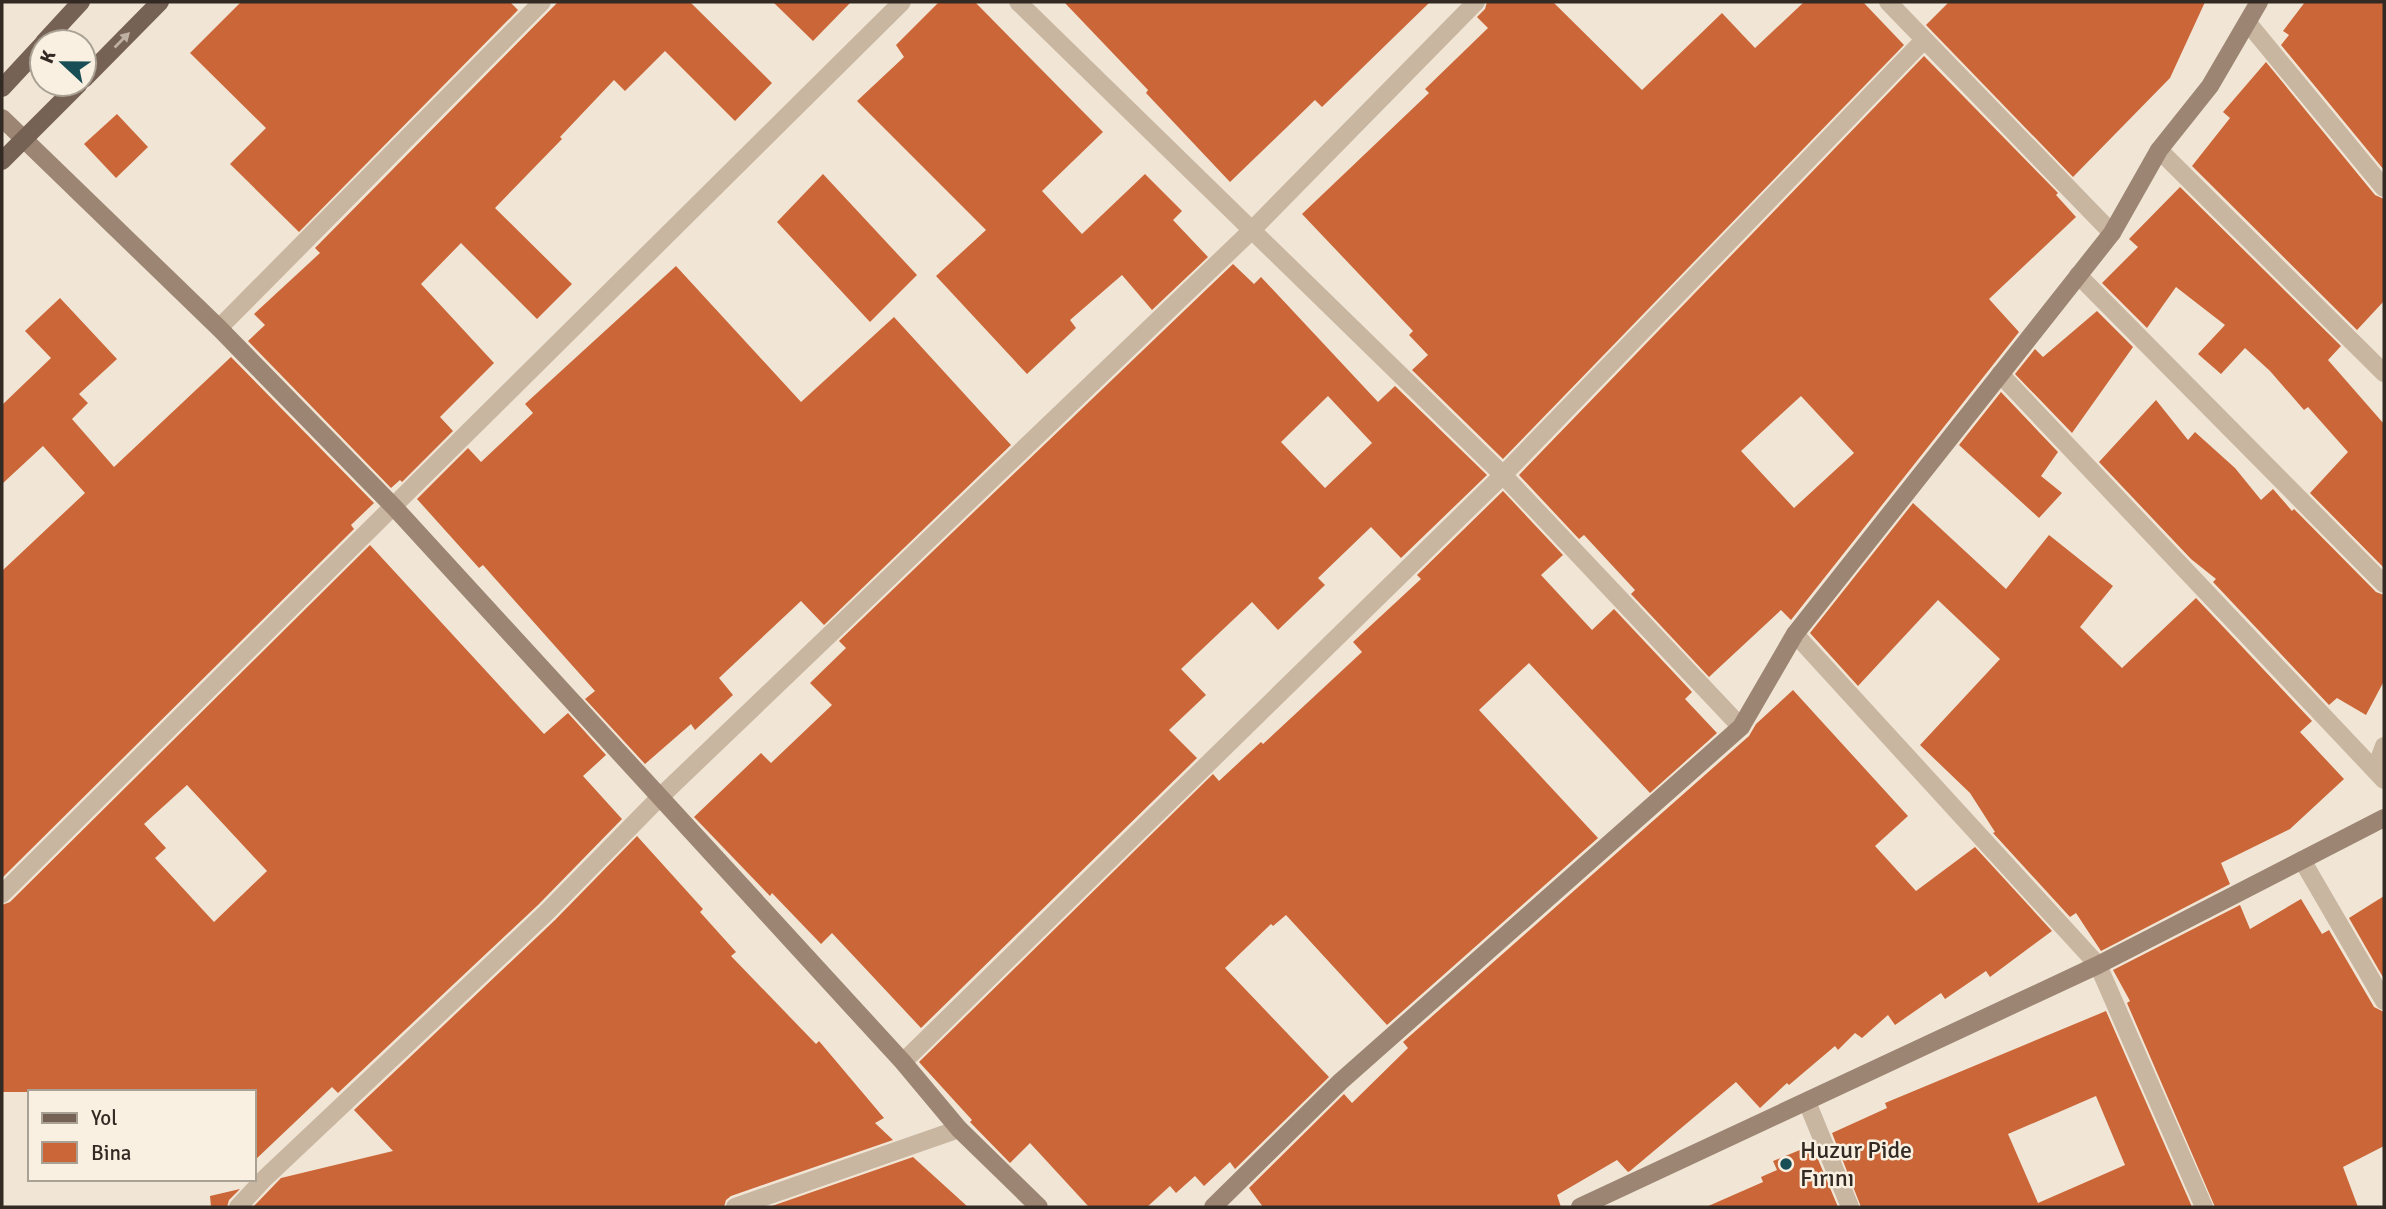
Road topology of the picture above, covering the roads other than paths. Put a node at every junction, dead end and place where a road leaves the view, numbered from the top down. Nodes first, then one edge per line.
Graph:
1 (81, 2) edge
2 (160, 2) edge
3 (541, 2) edge
4 (902, 2) edge
5 (1018, 2) edge
6 (1476, 2) edge
7 (1888, 2) edge
8 (2259, 2) edge
9 (2248, 23) junction
10 (57, 28) edge
11 (1924, 40) junction
12 (28, 59) edge
13 (98, 65) edge
14 (2, 88) edge
15 (65, 98) edge
16 (2, 118) edge
17 (25, 139) junction
18 (2159, 150) junction
19 (2, 161) edge
20 (2384, 188) edge
21 (1251, 231) junction
22 (2112, 233) junction
23 (2078, 275) junction
24 (219, 327) junction
25 (2384, 373) edge
26 (2000, 374) junction
27 (1503, 475) junction
28 (394, 507) junction
29 (2384, 584) edge
30 (1796, 634) junction
31 (1741, 727) junction
32 (2384, 746) edge
33 (2379, 775) edge
34 (659, 798) junction
35 (2384, 818) edge
36 (2302, 860) junction
37 (2, 894) edge
38 (2098, 965) junction
39 (2384, 1001) edge
40 (903, 1062) junction
41 (1807, 1102) junction
42 (959, 1129) junction
43 (1586, 1206) edge
44 (238, 1207) edge
45 (735, 1207) edge
46 (1039, 1207) edge
47 (1213, 1207) edge
48 (1850, 1207) edge
49 (2204, 1207) edge

1 - 10 main road
13 -> 2 main road
3 - 24 street
4 - 28 street
5 - 21 street
6 - 21 street
7 - 11 street
8 - 9 street
9 - 18 street
9 - 20 street
11 - 22 street
11 - 27 street
12 - 14 main road
15 - 17 main road
16 - 17 street
17 - 19 main road
17 - 24 street
18 - 22 street
18 - 25 street
21 - 27 street
21 - 34 street
22 - 23 street
23 - 26 street
23 - 29 street
24 - 28 street
26 - 30 street
26 - 33 street
27 - 31 street
27 - 40 street
28 - 34 street
28 - 37 street
30 - 31 street
30 - 38 street
31 - 47 street
32 - 33 street
34 - 40 street
34 - 44 street
35 - 36 street
36 - 38 street
36 - 39 street
38 - 41 street
38 - 49 street
40 - 42 street
41 - 43 street
41 - 48 street
42 - 45 street
42 - 46 street

